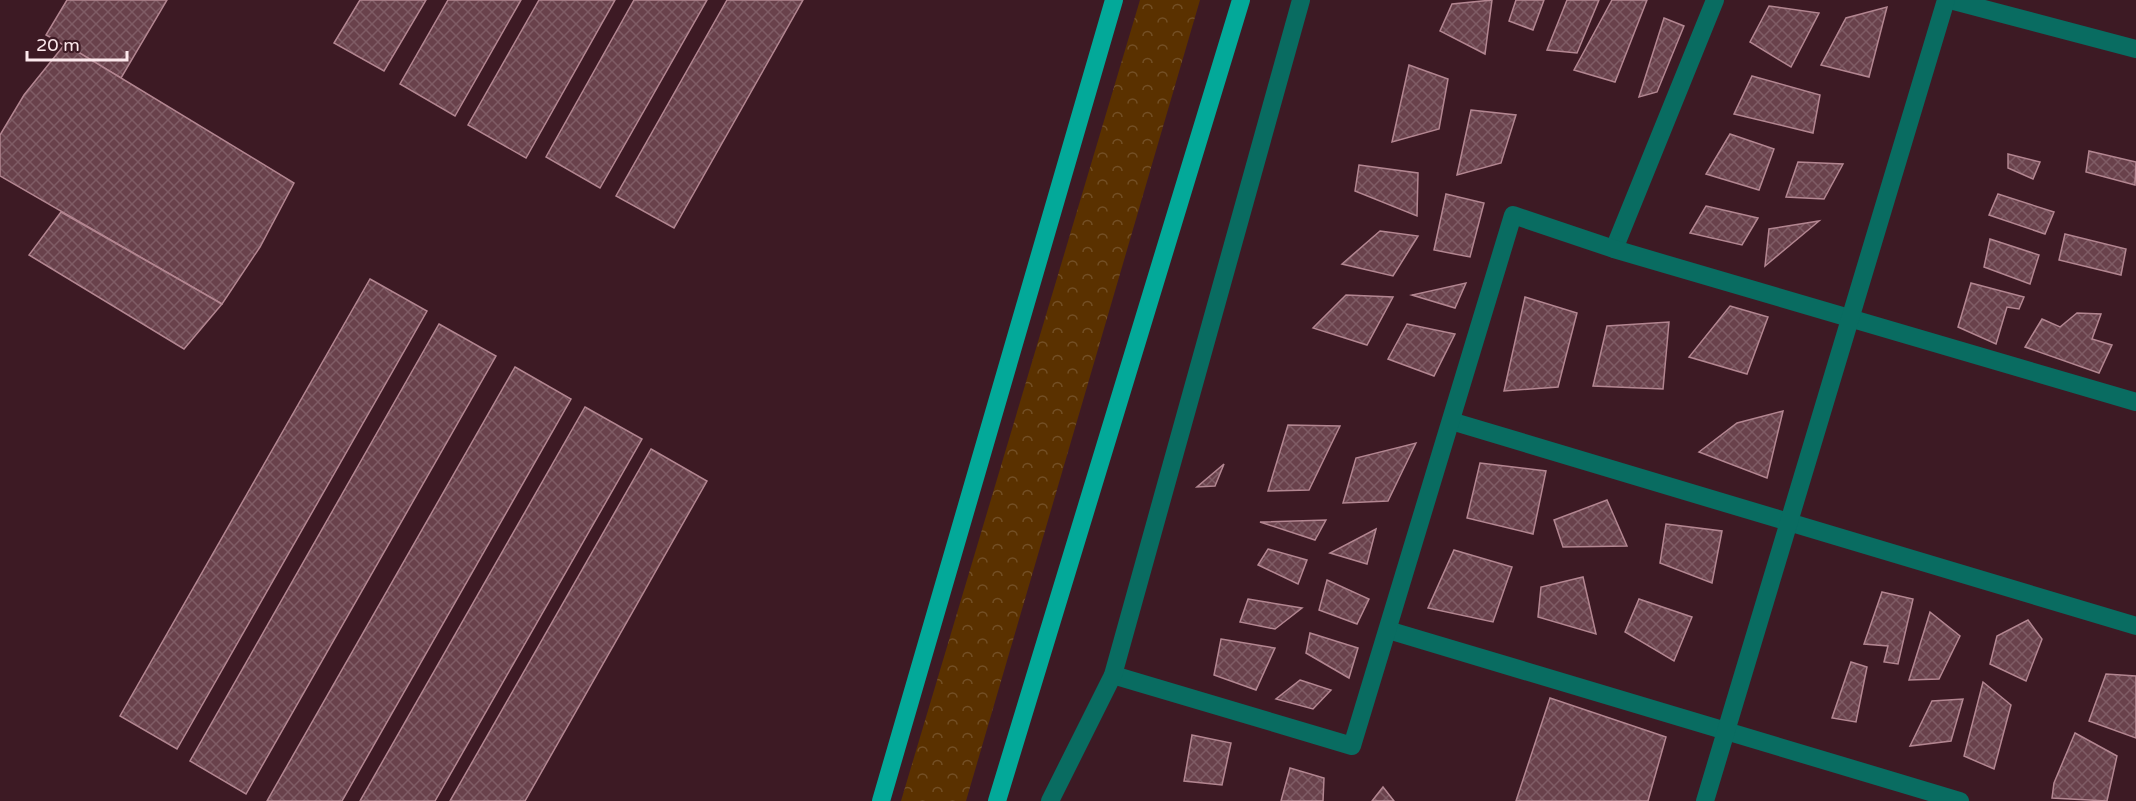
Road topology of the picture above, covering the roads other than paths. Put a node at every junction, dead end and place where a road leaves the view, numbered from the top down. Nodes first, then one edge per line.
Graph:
1 (1114, 0) edge
2 (1241, 0) edge
3 (1301, 0) edge
4 (1715, 0) edge
5 (1946, 0) edge
6 (1950, 0) edge
7 (2136, 49) edge
8 (1614, 249) junction
9 (1852, 316) junction
10 (2136, 402) edge
11 (1451, 421) junction
12 (1789, 522) junction
13 (2136, 626) edge
14 (1388, 630) junction
15 (1113, 675) junction
16 (1726, 731) junction
17 (880, 801) edge
18 (997, 801) edge
19 (1050, 801) edge
20 (1705, 801) edge
21 (1960, 801) edge

1 - 17 main road
2 - 18 main road
3 - 15 street
4 - 8 street
5 - 9 street
6 - 7 street
8 - 9 street
8 - 11 street
9 - 10 street
9 - 12 street
11 - 12 street
11 - 14 street
12 - 13 street
12 - 16 street
14 - 15 street
14 - 16 street
15 - 19 street
16 - 20 street
16 - 21 street

